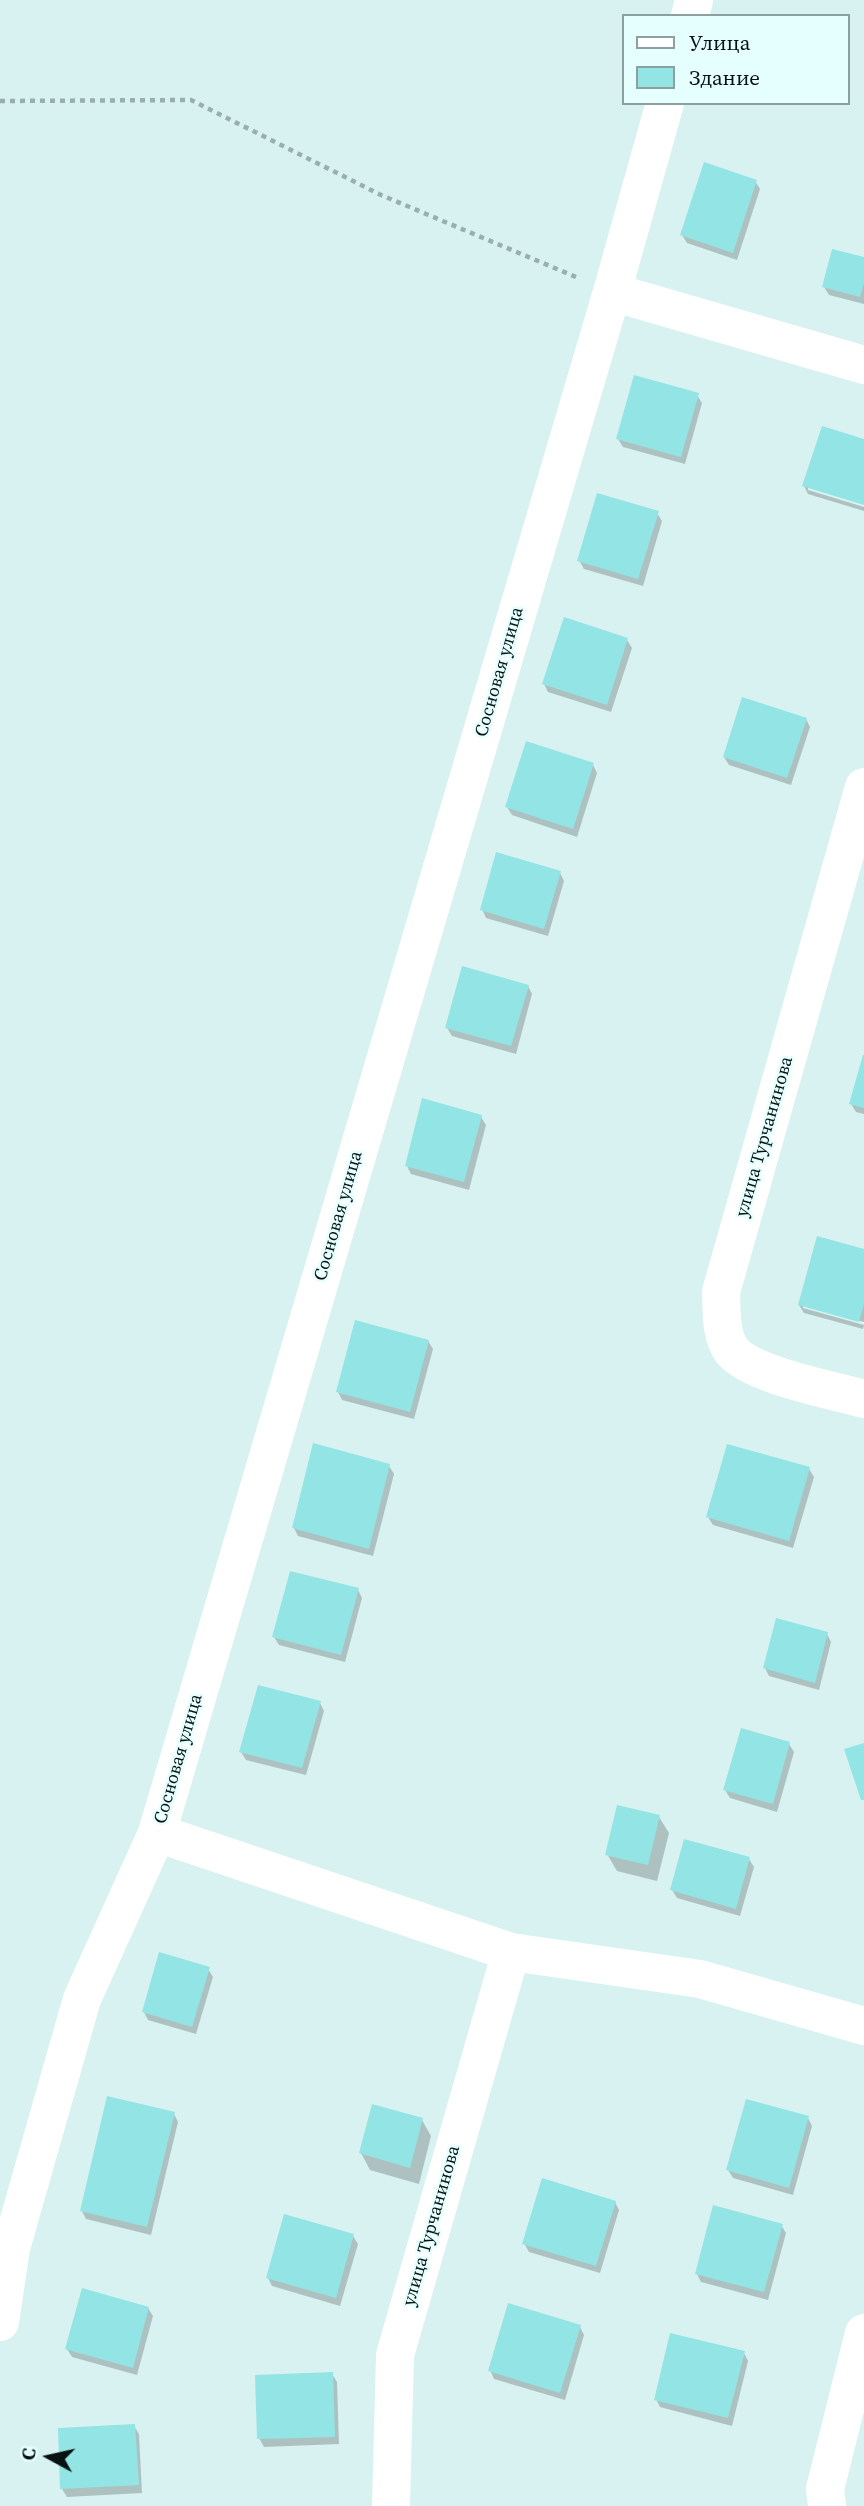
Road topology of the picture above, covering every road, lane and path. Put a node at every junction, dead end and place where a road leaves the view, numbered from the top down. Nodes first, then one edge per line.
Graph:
1 (0, 101) edge
2 (664, 105) edge
3 (612, 292) junction
4 (864, 365) edge
5 (864, 787) edge
6 (864, 1399) edge
7 (157, 1833) junction
8 (511, 1952) junction
9 (864, 2026) edge
10 (0, 2322) edge
11 (864, 2333) edge
12 (391, 2506) edge
13 (827, 2506) edge

1 - 3 path
2 - 3 street, Сосновая улица
3 - 4 street
3 - 7 street, Сосновая улица
5 - 6 street, улица Турчанинова
7 - 8 street
7 - 10 street, Сосновая улица
8 - 9 street
8 - 12 street, улица Турчанинова
11 - 13 street

